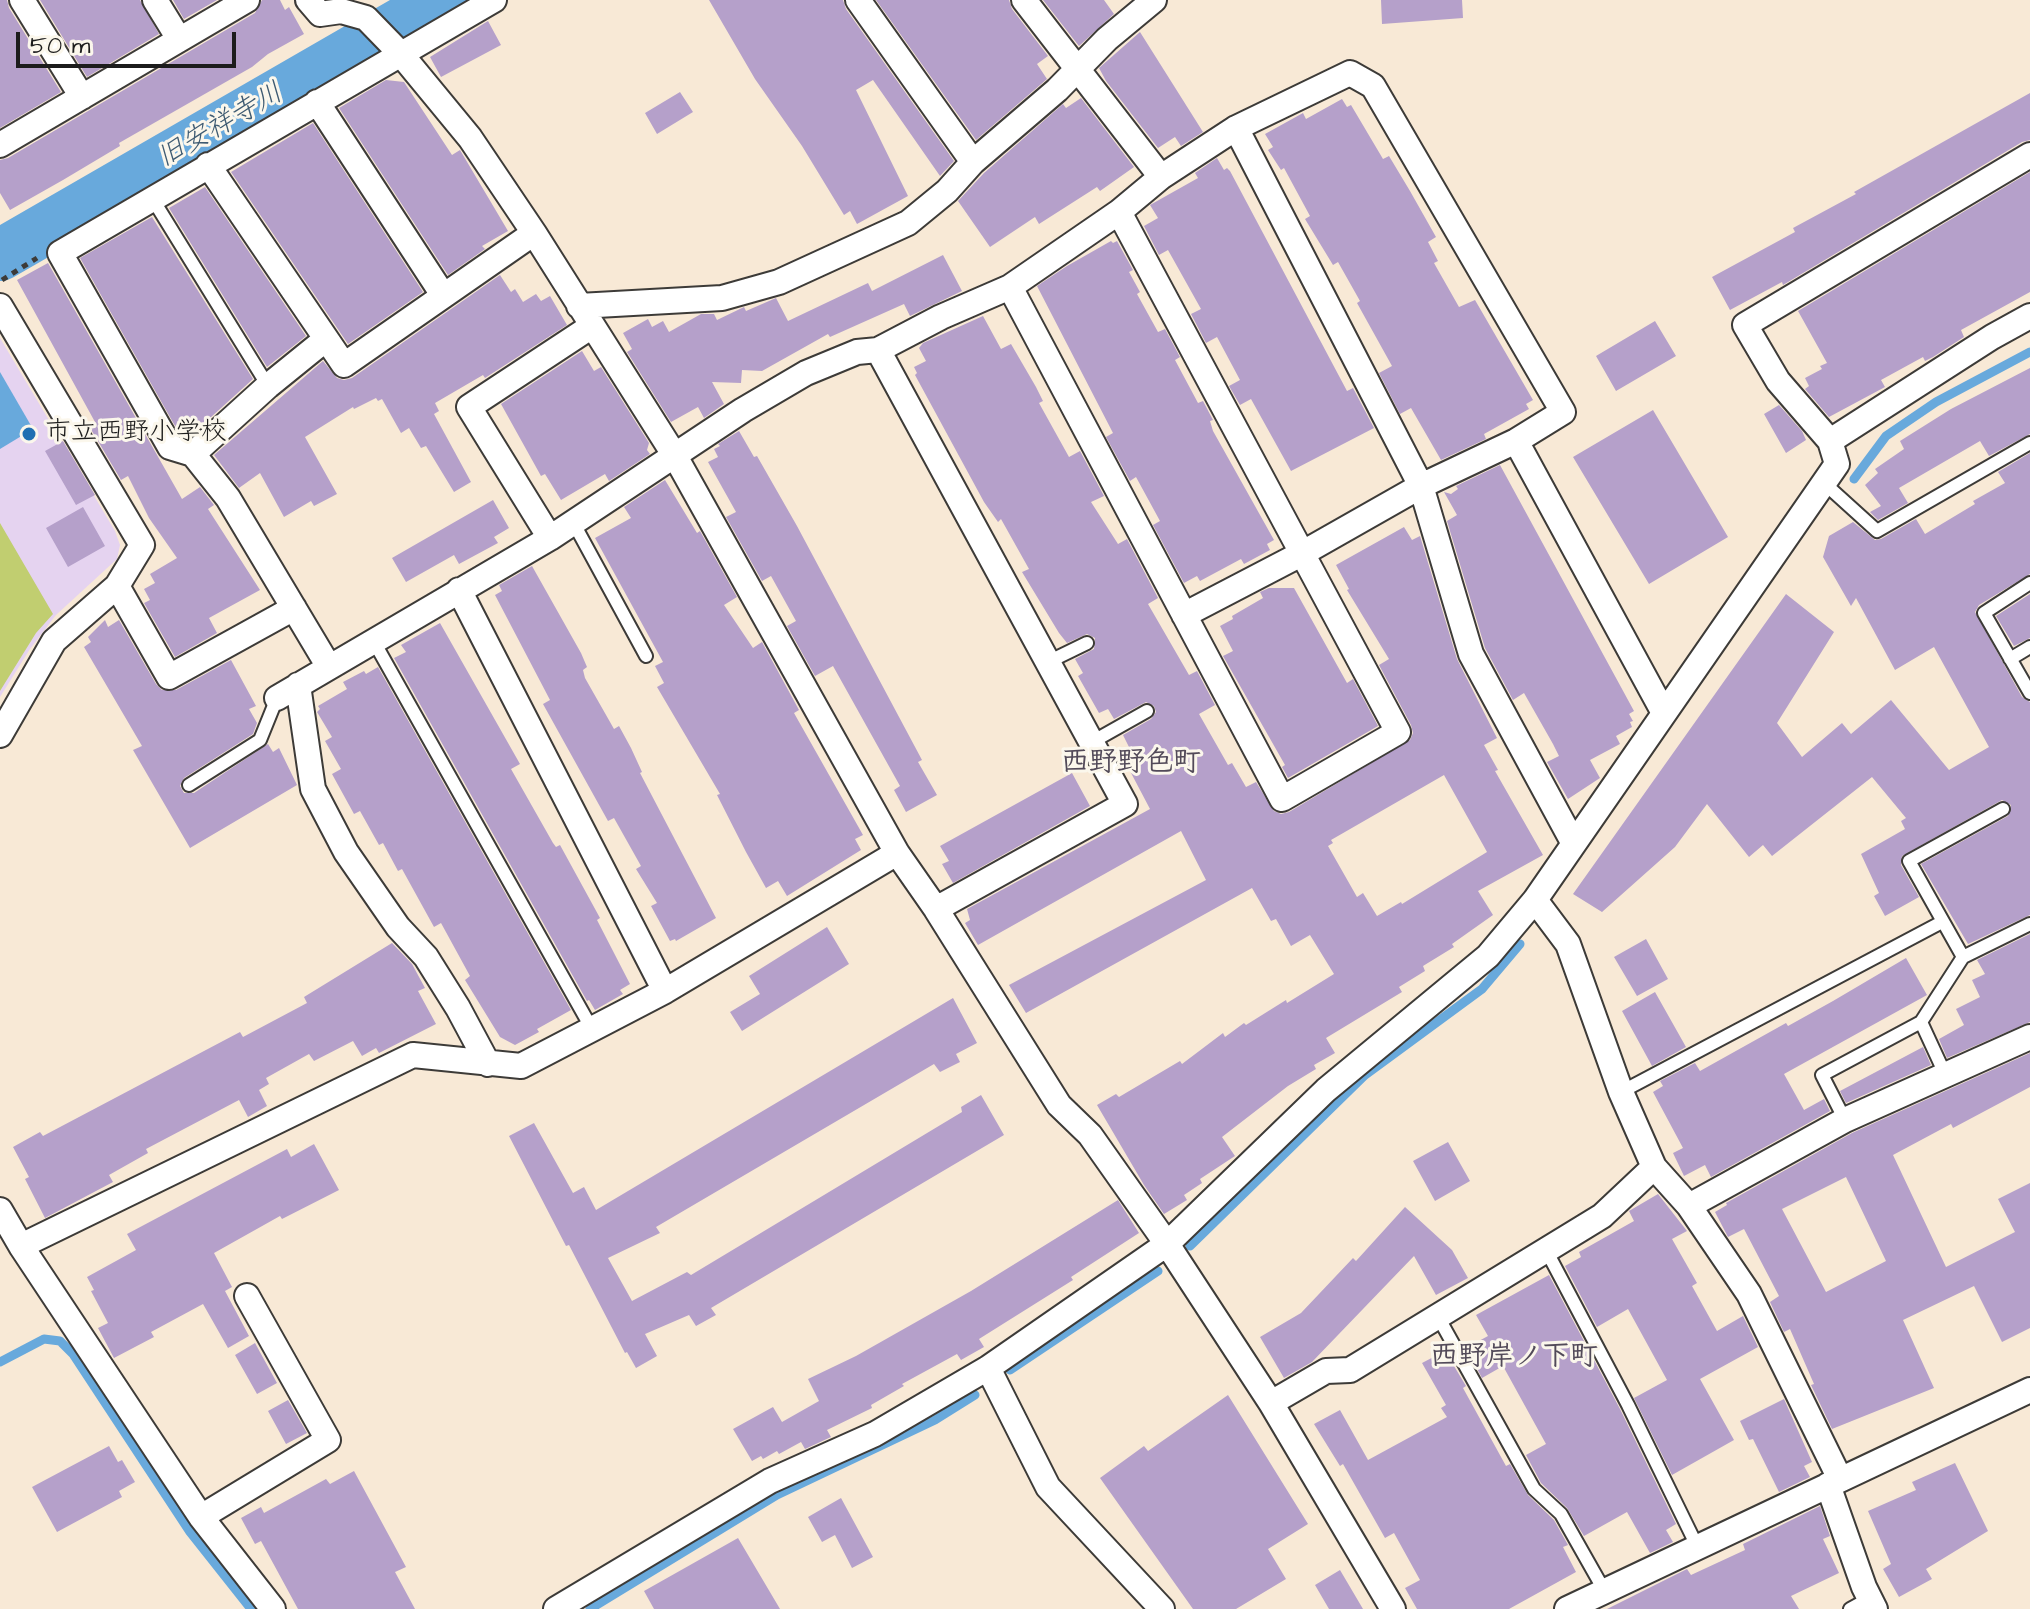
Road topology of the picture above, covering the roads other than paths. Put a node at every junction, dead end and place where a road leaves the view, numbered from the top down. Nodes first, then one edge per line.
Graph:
1 (22, 0) edge
2 (155, 0) edge
3 (247, 0) edge
4 (308, 0) edge
5 (494, 0) edge
6 (858, 0) edge
7 (1024, 0) edge
8 (1154, 0) edge
9 (179, 39) junction
10 (400, 53) junction
11 (1077, 69) junction
12 (82, 97) junction
13 (317, 102) junction
14 (1236, 128) junction
15 (0, 145) edge
16 (2030, 155) edge
17 (973, 162) junction
18 (208, 165) junction
19 (1161, 177) junction
20 (152, 198) junction
21 (1119, 212) junction
22 (534, 233) junction
23 (1010, 287) junction
24 (443, 295) junction
25 (0, 306) edge
26 (585, 316) junction
27 (2030, 316) edge
28 (326, 339) junction
29 (878, 350) junction
30 (268, 386) junction
31 (1516, 441) junction
32 (1830, 441) junction
33 (2030, 443) edge
34 (193, 454) junction
35 (675, 456) junction
36 (1824, 483) junction
37 (1421, 486) junction
38 (573, 522) junction
39 (550, 538) junction
40 (1303, 553) junction
41 (2030, 583) edge
42 (117, 586) junction
43 (459, 590) junction
44 (294, 608) junction
45 (1184, 615) junction
46 (373, 640) junction
47 (1087, 643) dead end
48 (2030, 647) edge
49 (646, 656) dead end
50 (2010, 659) junction
51 (1048, 662) junction
52 (329, 667) junction
53 (298, 685) junction
54 (2030, 693) edge
55 (277, 698) joint
56 (1147, 711) dead end
57 (1664, 713) junction
58 (0, 735) edge
59 (1092, 742) junction
60 (189, 785) dead end
61 (2003, 809) dead end
62 (1573, 842) junction
63 (897, 853) junction
64 (1535, 900) junction
65 (936, 909) junction
66 (1942, 922) junction
67 (2030, 924) edge
68 (1963, 957) junction
69 (665, 991) junction
70 (1921, 1022) junction
71 (592, 1029) junction
72 (2030, 1037) edge
73 (488, 1064) junction
74 (1945, 1074) junction
75 (1621, 1092) junction
76 (1845, 1120) junction
77 (1654, 1167) junction
78 (1689, 1206) junction
79 (0, 1210) edge
80 (1167, 1244) junction
81 (21, 1246) junction
82 (1546, 1250) junction
83 (247, 1296) dead end
84 (1437, 1315) junction
85 (988, 1368) junction
86 (2030, 1390) edge
87 (1271, 1403) junction
88 (1834, 1482) junction
89 (201, 1517) junction
90 (1697, 1546) junction
91 (1604, 1590) junction
92 (1865, 1605) edge
93 (273, 1609) edge
94 (556, 1609) edge
95 (1162, 1609) edge
96 (1393, 1609) edge
97 (1567, 1609) edge

1 - 12 street
2 - 9 street
3 - 9 street
4 - 10 street
5 - 10 street
6 - 17 street
7 - 11 street
8 - 11 street
9 - 12 street
10 - 13 street
10 - 22 street
11 - 17 street
11 - 19 street
12 - 15 street
13 - 18 street
13 - 24 street
14 - 19 street
14 - 31 street
14 - 37 street
16 - 32 street
17 - 26 street
18 - 20 street
18 - 28 street
19 - 21 street
20 - 30 lane
20 - 34 street
21 - 23 street
21 - 40 street
22 - 24 street
22 - 26 street
23 - 29 street
23 - 45 street
24 - 28 street
25 - 42 street
26 - 35 street
26 - 39 street
27 - 32 street
28 - 30 street
29 - 35 street
29 - 51 street
30 - 34 street
31 - 37 street
31 - 57 street
32 - 36 street
33 - 36 lane
34 - 44 street
35 - 38 street
35 - 63 street
36 - 57 street
37 - 40 street
37 - 62 street
38 - 39 street
38 - 49 lane
39 - 43 street
40 - 45 street
40 - 45 street
41 - 50 lane
42 - 44 street
42 - 58 street
43 - 46 street
43 - 69 street
44 - 52 street
46 - 52 street
46 - 71 lane
47 - 51 lane
48 - 50 lane
50 - 54 lane
51 - 59 street
52 - 53 street
53 - 55 street
53 - 73 street
55 - 60 lane
56 - 59 lane
57 - 62 street
59 - 65 street
61 - 66 lane
62 - 64 street
63 - 65 street
63 - 69 street
64 - 75 street
64 - 80 street
65 - 80 street
66 - 68 lane
66 - 75 lane
67 - 68 lane
68 - 70 lane
69 - 71 street
70 - 74 lane
70 - 76 lane
71 - 73 street
72 - 74 street
73 - 81 street
74 - 76 street
75 - 77 street
76 - 78 street
77 - 78 street
77 - 82 street
78 - 88 street
79 - 81 street
80 - 85 street
80 - 87 street
81 - 89 street
82 - 84 street
82 - 90 lane
83 - 89 street
84 - 87 street
84 - 91 lane
85 - 94 street
85 - 95 street
86 - 88 street
87 - 96 street
88 - 90 street
88 - 92 street
89 - 93 street
90 - 91 street
91 - 97 street

